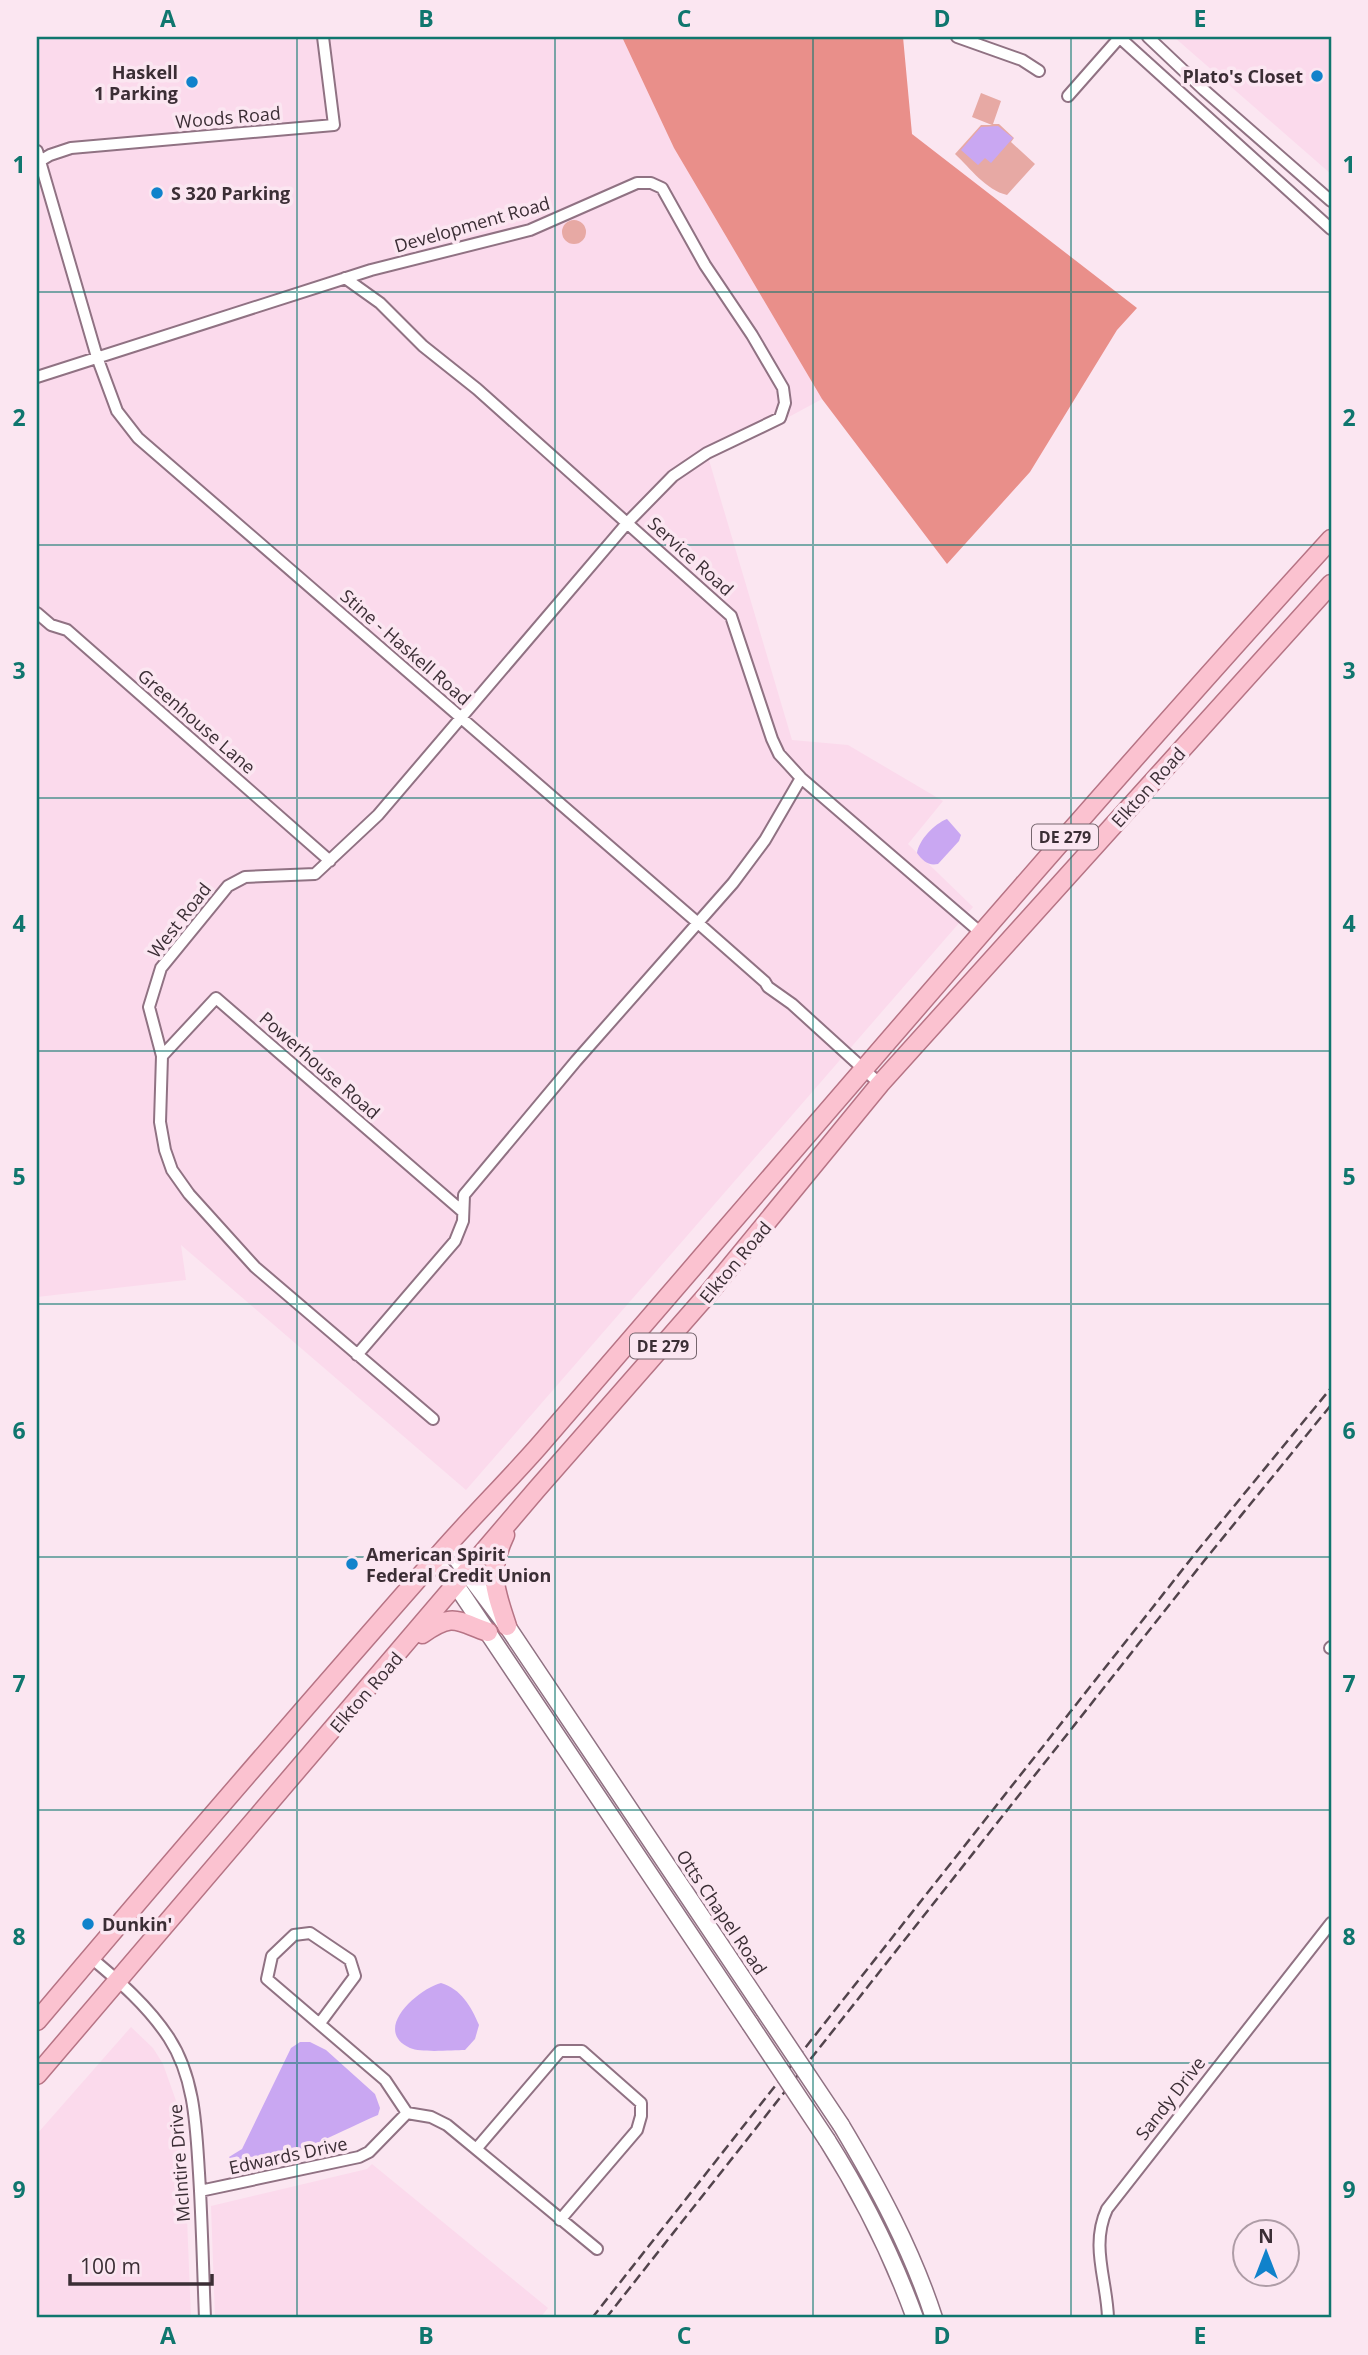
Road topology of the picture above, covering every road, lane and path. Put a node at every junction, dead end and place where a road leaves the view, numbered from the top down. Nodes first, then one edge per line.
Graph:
1 (323, 37) edge
2 (957, 37) edge
3 (1119, 37) edge
4 (1148, 37) edge
5 (1039, 71) dead end
6 (1068, 96) dead end
7 (38, 156) edge
8 (1331, 201) edge
9 (1331, 229) edge
10 (345, 278) junction
11 (97, 357) junction
12 (37, 377) edge
13 (628, 522) junction
14 (1331, 539) edge
15 (1331, 584) edge
16 (37, 613) edge
17 (461, 717) junction
18 (802, 778) junction
19 (330, 861) junction
20 (698, 923) junction
21 (981, 933) junction
22 (162, 1056) junction
23 (863, 1069) junction
24 (880, 1084) junction
25 (462, 1211) junction
26 (357, 1355) junction
27 (433, 1419) dead end
28 (512, 1520) junction
29 (447, 1546) junction
30 (434, 1560) junction
31 (462, 1579) junction
32 (507, 1626) junction
33 (488, 1632) junction
34 (405, 1646) junction
35 (1331, 1923) edge
36 (90, 1957) junction
37 (117, 1980) junction
38 (37, 2021) edge
39 (320, 2023) junction
40 (37, 2074) edge
41 (407, 2113) junction
42 (477, 2148) junction
43 (200, 2191) junction
44 (560, 2220) junction
45 (597, 2249) dead end
46 (205, 2318) edge
47 (915, 2318) edge
48 (934, 2318) edge
49 (1108, 2318) edge

1 - 7 street, Woods Road
2 - 5 street
3 - 6 street
3 - 9 street
4 - 8 street
7 - 11 street, Stine - Haskell Road
10 - 11 street, Development Road
10 - 13 street, Service Road
10 - 13 street, Development Road
11 - 12 street
11 - 17 street, Stine - Haskell Road
13 - 17 street, West Road
13 - 18 street, Service Road
14 - 21 main road, Elkton Road / DE 279
15 - 24 main road, Elkton Road / DE 279
16 - 19 street, Greenhouse Lane
17 - 19 street, West Road
17 - 20 street, Stine - Haskell Road
18 - 20 street
18 - 21 street, Service Road
19 - 22 street, West Road
20 - 23 street, Stine - Haskell Road
20 - 25 street
21 - 23 main road, Elkton Road / DE 279
22 - 25 street, Powerhouse Road
22 - 26 street, West Road
23 - 24 street, Stine - Haskell Road
23 - 29 main road, Elkton Road / DE 279
24 - 28 main road, Elkton Road / DE 279
25 - 26 street
26 - 27 street, West Road
28 - 31 main road, Elkton Road / DE 279
28 - 32 main road
29 - 30 main road, Elkton Road / DE 279
29 - 31 main road, Otts Chapel Road
30 - 31 main road, Otts Chapel Road
30 - 36 main road, Elkton Road / DE 279
31 - 32 main road, Otts Chapel Road
31 - 33 main road, Otts Chapel Road
31 - 34 main road, Elkton Road / DE 279
32 - 48 main road, Otts Chapel Road, bridge
33 - 34 main road
33 - 47 main road, Otts Chapel Road, bridge
34 - 37 main road, Elkton Road / DE 279
35 - 49 street, Sandy Drive
36 - 37 street, McIntire Drive
36 - 38 main road, Elkton Road / DE 279
37 - 40 main road, Elkton Road / DE 279
37 - 43 street, McIntire Drive
39 - 39 street
39 - 41 street
41 - 42 street
41 - 43 street, Edwards Drive
42 - 44 street
42 - 44 street
43 - 46 street, McIntire Drive
44 - 45 street

